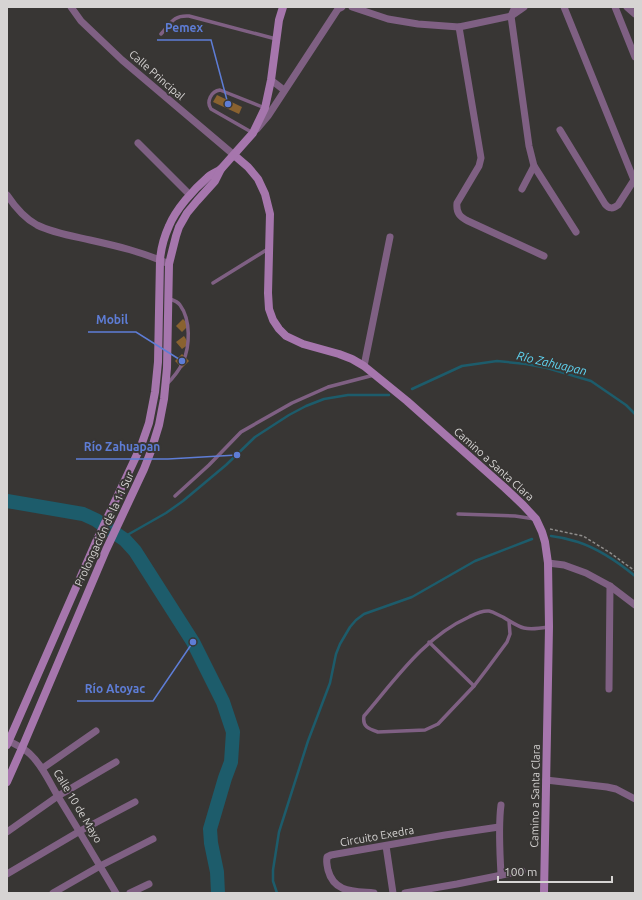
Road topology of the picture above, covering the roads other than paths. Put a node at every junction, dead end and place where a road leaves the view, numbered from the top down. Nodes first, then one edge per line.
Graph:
1 (71, 7) edge
2 (283, 7) edge
3 (342, 7) edge
4 (352, 7) edge
5 (515, 7) edge
6 (524, 7) edge
7 (564, 7) edge
8 (615, 7) edge
9 (627, 7) edge
10 (635, 14) edge
11 (510, 16) junction
12 (459, 27) junction
13 (161, 34) dead end
14 (277, 40) junction
15 (635, 57) edge
16 (271, 80) junction
17 (284, 90) junction
18 (265, 108) junction
19 (560, 130) dead end
20 (253, 133) junction
21 (138, 143) dead end
22 (234, 155) junction
23 (534, 166) junction
24 (221, 169) junction
25 (635, 180) edge
26 (522, 189) dead end
27 (7, 195) edge
28 (190, 195) junction
29 (576, 232) dead end
30 (390, 237) dead end
31 (269, 248) junction
32 (544, 256) dead end
33 (160, 260) junction
34 (169, 264) junction
35 (213, 282) dead end
36 (159, 296) junction
37 (169, 298) junction
38 (364, 366) junction
39 (375, 374) junction
40 (166, 386) junction
41 (149, 422) junction
42 (159, 425) junction
43 (174, 496) dead end
44 (458, 514) dead end
45 (536, 519) junction
46 (548, 563) junction
47 (610, 586) junction
48 (635, 605) edge
49 (509, 621) junction
50 (549, 627) junction
51 (429, 642) junction
52 (474, 686) junction
53 (609, 689) dead end
54 (96, 731) dead end
55 (8, 743) edge
56 (22, 748) junction
57 (116, 762) dead end
58 (43, 768) junction
59 (546, 780) junction
60 (7, 782) edge
61 (58, 796) junction
62 (635, 799) edge
63 (135, 802) dead end
64 (501, 805) dead end
65 (499, 827) junction
66 (80, 831) junction
67 (7, 832) edge
68 (152, 839) dead end
69 (386, 846) junction
70 (100, 866) junction
71 (522, 871) dead end
72 (7, 874) edge
73 (501, 875) junction
74 (149, 884) dead end
75 (53, 893) edge
76 (116, 893) edge
77 (130, 893) edge
78 (374, 893) edge
79 (393, 893) edge
80 (405, 893) edge
81 (544, 893) edge

1 - 22 street, Calle Principal
2 - 14 main road, Prolongación de la 11 Sur
3 - 17 street
4 - 12 street
5 - 11 street
6 - 11 street
7 - 25 street
8 - 15 street
9 - 10 street
11 - 12 street
11 - 23 street
12 - 32 street
13 - 14 lane
14 - 16 main road, Prolongación de la 11 Sur
16 - 17 street
16 - 18 main road, Prolongación de la 11 Sur
17 - 20 street
18 - 20 main road, Prolongación de la 11 Sur
18 - 20 lane
19 - 25 street
20 - 22 main road, Prolongación de la 11 Sur
21 - 28 street
22 - 24 main road, Prolongación de la 11 Sur
22 - 31 main road, Camino a Santa Clara
23 - 26 street
23 - 29 street
24 - 28 main road, Prolongación de la 11 Sur
24 - 34 main road, Prolongación de la 11 Sur
27 - 33 street
28 - 33 main road, Prolongación de la 11 Sur
30 - 38 street
31 - 35 lane
31 - 38 main road, Camino a Santa Clara
33 - 34 street
33 - 36 main road, Prolongación de la 11 Sur
34 - 37 main road, Prolongación de la 11 Sur
36 - 37 lane
36 - 41 main road, Prolongación de la 11 Sur
37 - 40 main road, Prolongación de la 11 Sur
37 - 40 lane
38 - 39 main road, Camino a Santa Clara
39 - 43 lane
39 - 45 main road, Camino a Santa Clara
40 - 42 main road, Prolongación de la 11 Sur
41 - 42 main road
41 - 55 main road, Prolongación de la 11 Sur
42 - 56 main road, Prolongación de la 11 Sur
44 - 45 lane
45 - 46 main road, Camino a Santa Clara
46 - 47 street
46 - 50 main road, Camino a Santa Clara
47 - 48 street
47 - 53 street
49 - 50 lane
49 - 51 lane
49 - 52 lane
50 - 59 main road, Camino a Santa Clara
51 - 52 lane
51 - 52 lane
54 - 58 street
55 - 56 street, Calle 10 de Mayo
56 - 58 street, Calle 10 de Mayo
56 - 60 main road, Prolongación de la 11 Sur
57 - 61 street
58 - 61 street, Calle 10 de Mayo
59 - 62 street
59 - 81 main road, Camino a Santa Clara
61 - 66 street, Calle 10 de Mayo
61 - 67 street
63 - 66 street
64 - 65 street
65 - 69 street, Circuito Exedra
65 - 73 street
66 - 70 street, Calle 10 de Mayo
66 - 72 street
68 - 70 street
69 - 78 street, Circuito Exedra
69 - 79 street
70 - 75 street
70 - 76 street, Calle 10 de Mayo
71 - 73 street
73 - 80 street
74 - 77 street

